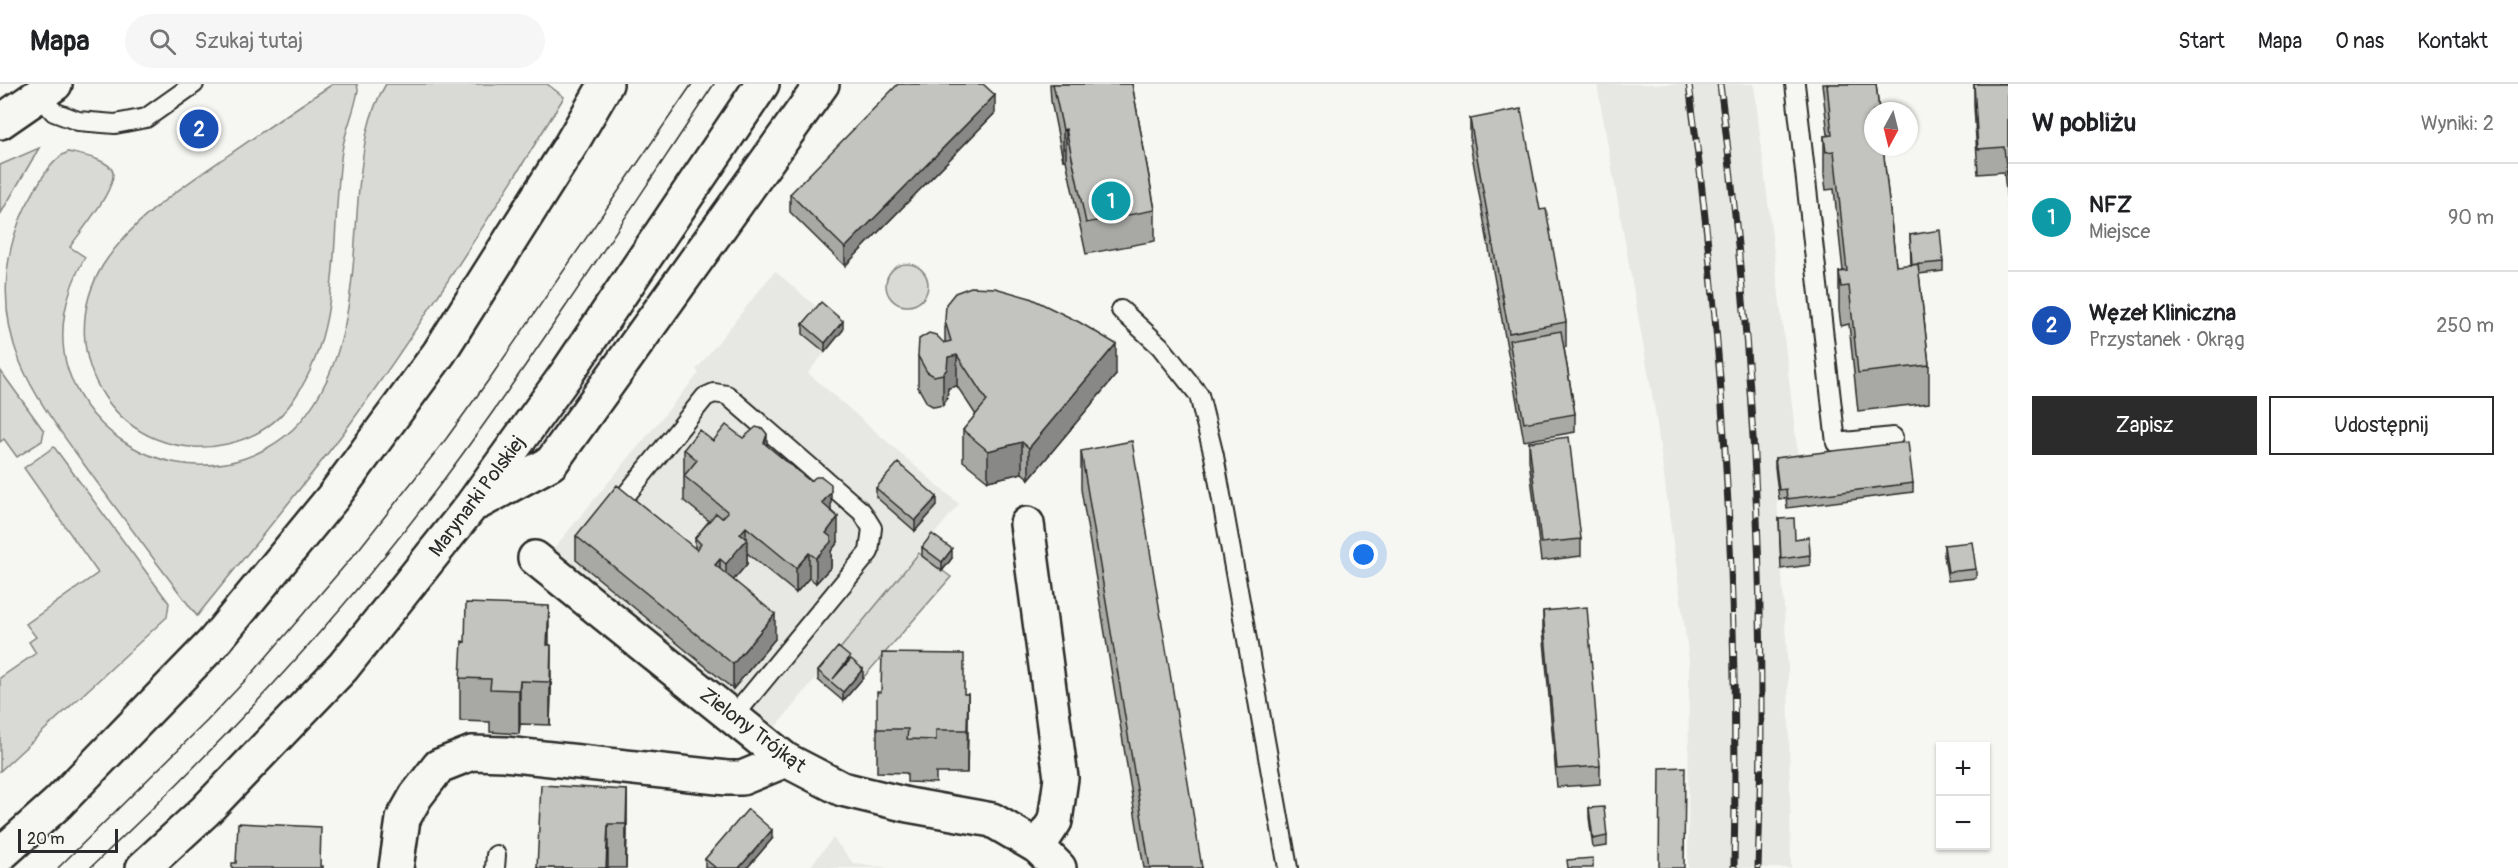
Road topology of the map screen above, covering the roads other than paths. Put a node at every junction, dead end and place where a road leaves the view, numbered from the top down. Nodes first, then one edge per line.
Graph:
1 (194, 84) edge
2 (606, 84) edge
3 (762, 84) edge
4 (822, 84) edge
5 (1795, 84) edge
6 (42, 88) edge
7 (0, 122) edge
8 (1121, 310) dead end
9 (1893, 437) dead end
10 (626, 495) edge
11 (472, 505) junction
12 (1027, 524) dead end
13 (535, 558) dead end
14 (733, 717) junction
15 (786, 760) junction
16 (0, 855) edge
17 (1049, 857) edge
18 (143, 868) edge
19 (396, 868) edge
20 (1288, 868) edge

1 - 6 lane
2 - 16 main road
3 - 11 main road, Marynarki Polskiej
4 - 11 main road
5 - 9 lane
6 - 7 main road
8 - 20 lane
10 - 14 lane
11 - 18 main road, Marynarki Polskiej
12 - 17 main road, Zielony Trójkąt
13 - 14 main road, Zielony Trójkąt
14 - 15 main road, Zielony Trójkąt
15 - 17 main road, Zielony Trójkąt
15 - 19 main road

